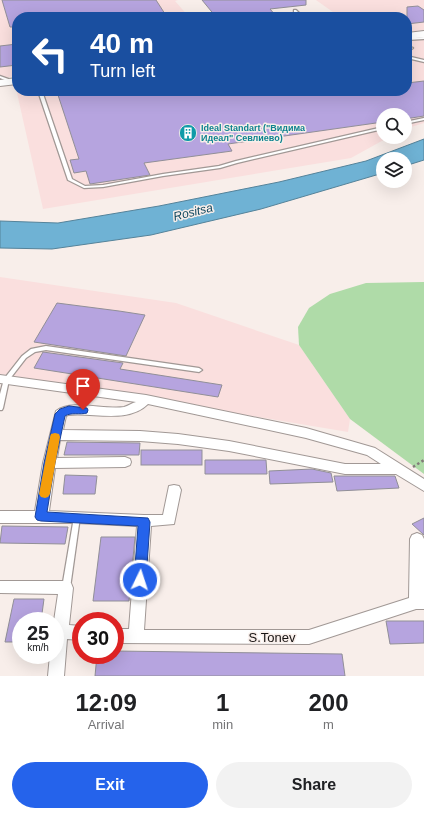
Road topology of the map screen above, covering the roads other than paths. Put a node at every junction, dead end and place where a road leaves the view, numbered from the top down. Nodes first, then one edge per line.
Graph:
1 (424, 34) edge
2 (412, 35) edge
3 (424, 38) edge
4 (412, 39) edge
5 (412, 58) edge
6 (424, 62) edge
7 (0, 77) edge
8 (12, 81) edge
9 (12, 82) edge
10 (0, 83) edge
11 (42, 96) edge
12 (424, 119) edge
13 (412, 122) edge
14 (376, 130) edge
15 (199, 370) dead end
16 (3, 379) edge
17 (146, 399) junction
18 (0, 408) edge
19 (55, 435) junction
20 (125, 462) dead end
21 (49, 463) junction
22 (396, 469) junction
23 (424, 486) edge
24 (174, 490) dead end
25 (0, 517) edge
26 (41, 517) junction
27 (77, 517) junction
28 (144, 522) junction
29 (416, 539) dead end
30 (0, 587) edge
31 (66, 588) junction
32 (420, 602) edge
33 (63, 612) edge
34 (124, 637) edge
35 (136, 638) junction
36 (57, 664) edge
37 (56, 676) edge

1 - 2 main road
3 - 4 lane
5 - 6 lane
7 - 8 lane
9 - 10 main road
11 - 14 lane
12 - 13 lane
15 - 16 lane
16 - 17 street
16 - 18 lane
17 - 19 street
17 - 22 street
19 - 21 street
19 - 22 street
20 - 21 street
21 - 26 street
22 - 23 street
24 - 28 street
25 - 26 street
26 - 27 street
27 - 28 street
27 - 31 lane
28 - 35 street
29 - 32 street
30 - 31 street
31 - 33 street
32 - 35 street, S.Tonev
34 - 35 street, S.Tonev
36 - 37 street

